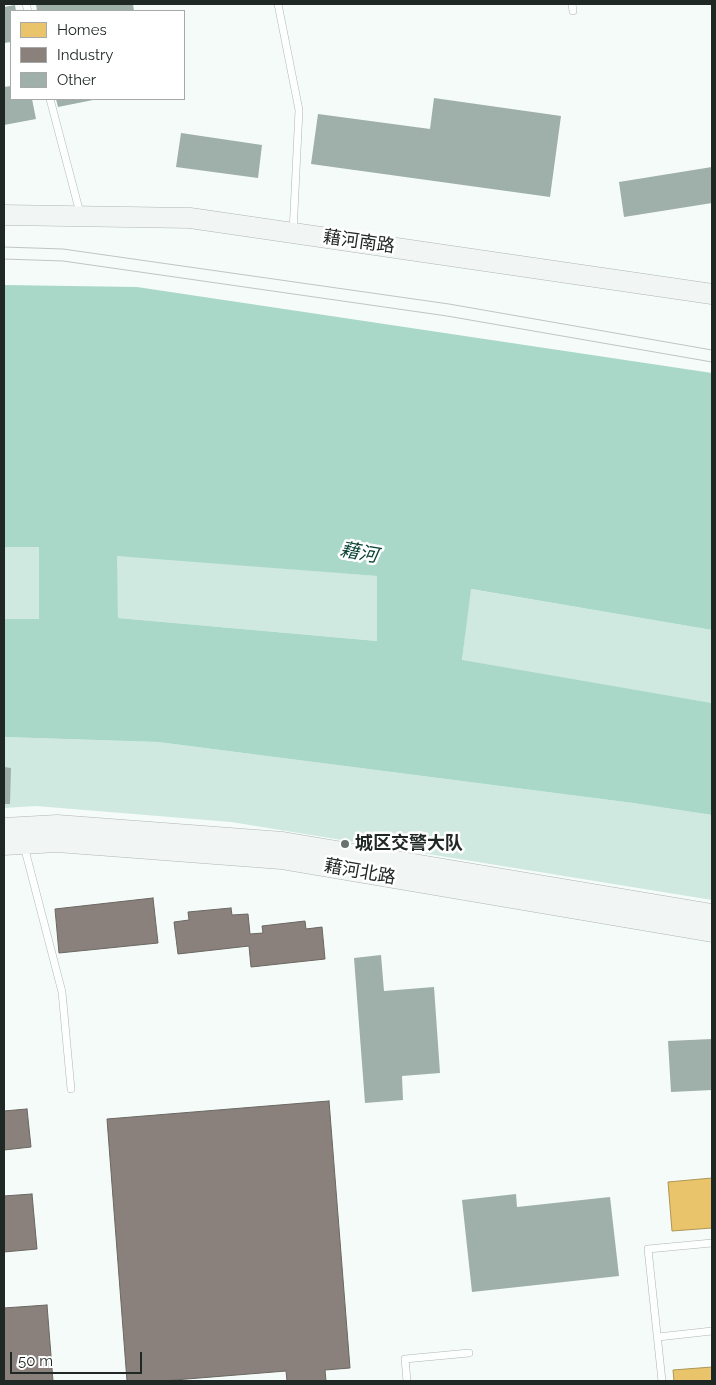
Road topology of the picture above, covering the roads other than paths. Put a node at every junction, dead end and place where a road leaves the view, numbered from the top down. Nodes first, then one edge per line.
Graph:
1 (278, 4) edge
2 (50, 100) edge
3 (4, 215) edge
4 (80, 216) junction
5 (293, 233) junction
6 (712, 294) edge
7 (4, 828) edge
8 (14, 844) edge
9 (712, 914) edge
10 (712, 932) edge
11 (71, 1089) dead end
12 (712, 1243) edge
13 (712, 1331) edge
14 (658, 1337) junction
15 (469, 1353) dead end
16 (407, 1381) edge
17 (662, 1381) edge

1 - 5 lane
2 - 4 lane
3 - 4 main road, 藉河南路
4 - 5 main road, 藉河南路
5 - 6 main road, 藉河南路
7 - 9 main road, 藉河北路
8 - 10 main road, 藉河北路
8 - 11 lane
12 - 14 lane
13 - 14 lane
14 - 17 lane
15 - 16 lane

